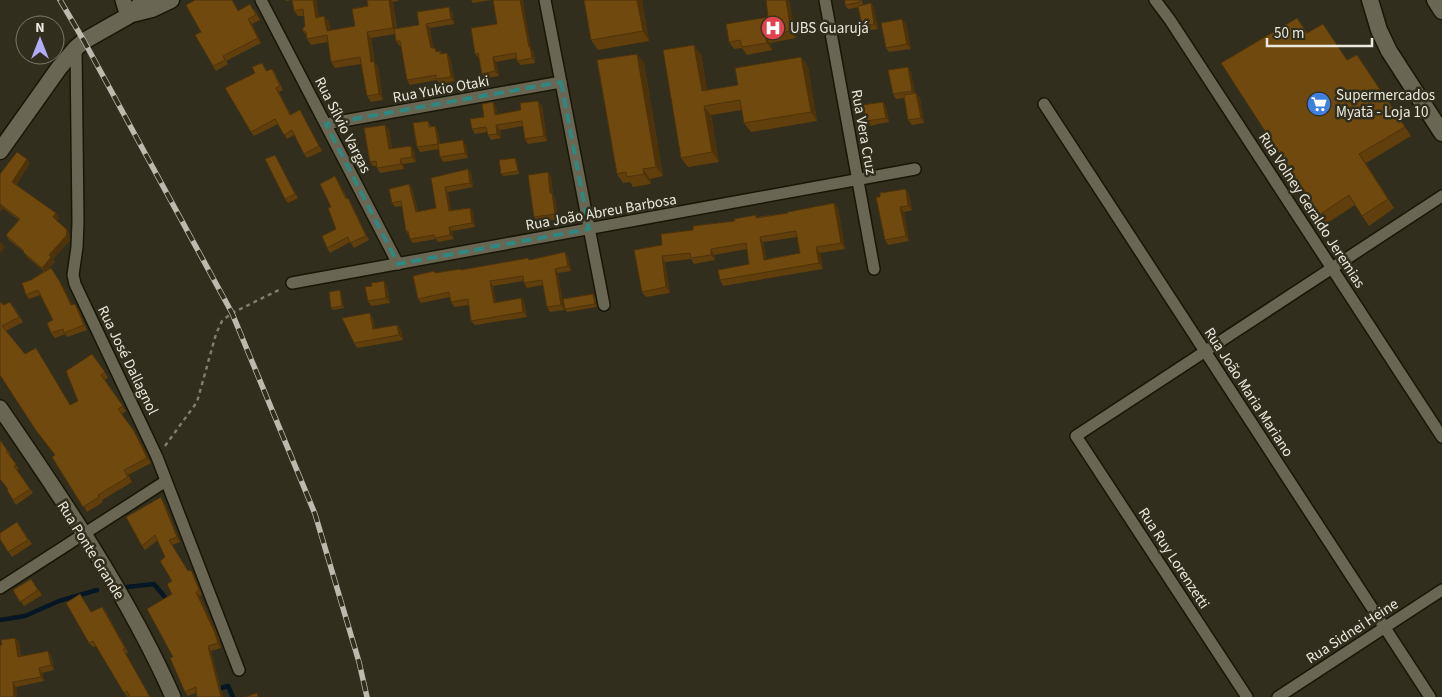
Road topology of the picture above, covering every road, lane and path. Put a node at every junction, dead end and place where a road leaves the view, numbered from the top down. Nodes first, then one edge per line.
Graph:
1 (145, 0) edge
2 (171, 0) edge
3 (261, 0) edge
4 (545, 0) edge
5 (825, 0) edge
6 (1155, 0) edge
7 (1370, 0) edge
8 (1435, 0) edge
9 (125, 8) edge
10 (1442, 11) edge
11 (76, 48) junction
12 (561, 82) junction
13 (1044, 104) dead end
14 (326, 124) junction
15 (1442, 133) edge
16 (2, 142) edge
17 (915, 170) dead end
18 (858, 180) junction
19 (1442, 196) edge
20 (589, 229) junction
21 (398, 264) junction
22 (1332, 268) junction
23 (874, 269) dead end
24 (292, 284) joint
25 (604, 305) dead end
26 (1205, 351) junction
27 (0, 408) edge
28 (1442, 437) edge
29 (157, 457) junction
30 (166, 481) junction
31 (83, 535) junction
32 (0, 588) edge
33 (1442, 590) edge
34 (1384, 628) junction
35 (239, 670) dead end
36 (173, 697) edge
37 (1247, 697) edge
38 (1278, 697) edge
39 (1430, 697) edge

1 - 9 main road
2 - 9 main road
3 - 14 street, Rua Sílvio Vargas
4 - 12 street
5 - 18 street, Rua Vera Cruz
6 - 22 street, Rua Volney Geraldo Jeremias
7 - 15 main road
8 - 10 main road
9 - 11 main road
11 - 16 main road
11 - 29 street, Rua José Dallagnol
12 - 14 street, Rua Yukio Otaki
12 - 20 street
13 - 26 street, Rua João Maria Mariano
14 - 21 street, Rua Sílvio Vargas
17 - 18 street, Rua João Abreu Barbosa
18 - 20 street, Rua João Abreu Barbosa
18 - 23 street, Rua Vera Cruz
19 - 22 street
20 - 21 street, Rua João Abreu Barbosa
20 - 25 street
21 - 24 street, Rua João Abreu Barbosa
22 - 26 street
22 - 28 street, Rua Volney Geraldo Jeremias
24 - 29 path
26 - 34 street, Rua João Maria Mariano
26 - 37 street, Rua Ruy Lorenzetti
27 - 31 street, Rua Ponte Grande
29 - 30 street, Rua José Dallagnol
30 - 31 street
30 - 35 street, Rua José Dallagnol
31 - 32 street
31 - 36 street, Rua Ponte Grande
33 - 34 street, Rua Sidnei Heine
34 - 38 street, Rua Sidnei Heine
34 - 39 street, Rua João Maria Mariano

